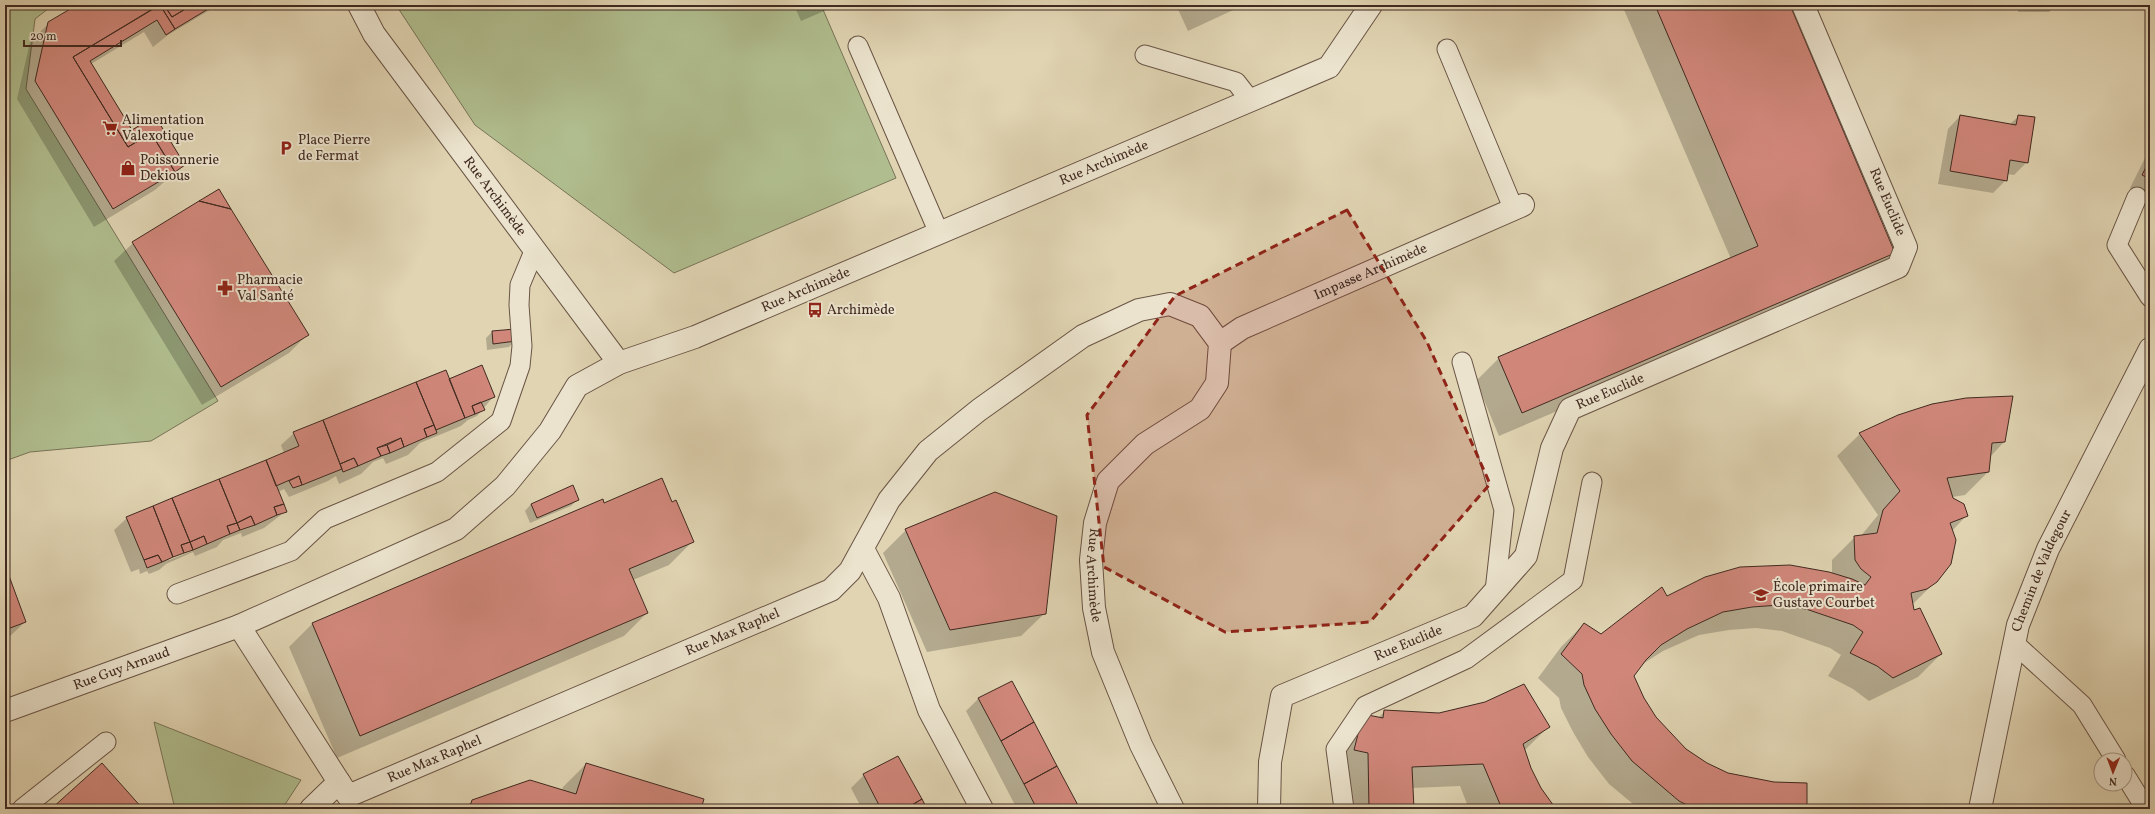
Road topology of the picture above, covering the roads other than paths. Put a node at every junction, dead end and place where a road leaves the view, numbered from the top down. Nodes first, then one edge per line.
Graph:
1 (359, 5) edge
2 (1803, 5) edge
3 (1372, 6) edge
4 (858, 46) dead end
5 (1447, 49) dead end
6 (1145, 55) dead end
7 (1250, 100) junction
8 (2137, 197) dead end
9 (1519, 208) joint
10 (939, 233) junction
11 (535, 249) junction
12 (2150, 297) edge
13 (1220, 343) junction
14 (2150, 349) edge
15 (1462, 362) dead end
16 (619, 363) junction
17 (1592, 482) dead end
18 (863, 549) junction
19 (1495, 591) junction
20 (177, 594) dead end
21 (239, 626) junction
22 (2014, 643) junction
23 (5, 711) edge
24 (106, 742) dead end
25 (2111, 752) edge
26 (339, 782) junction
27 (2133, 788) edge
28 (22, 809) edge
29 (311, 809) edge
30 (982, 809) edge
31 (1173, 809) edge
32 (1269, 809) edge
33 (1344, 809) edge
34 (1980, 809) edge
35 (2146, 809) edge

1 - 11 street, Rue Archimède
2 - 19 street, Rue Euclide
3 - 7 street, Rue Archimède
4 - 10 lane
5 - 9 lane
6 - 7 lane
7 - 10 street, Rue Archimède
8 - 12 lane
9 - 13 street, Impasse Archimède
10 - 16 street, Rue Archimède
11 - 16 street, Rue Archimède
11 - 20 lane
13 - 18 street
13 - 31 street, Rue Archimède
14 - 22 street, Chemin de Valdegour
15 - 19 lane
16 - 21 street
17 - 33 lane
18 - 26 street, Rue Max Raphel
18 - 30 street
19 - 32 street, Rue Euclide
21 - 23 street, Rue Guy Arnaud
21 - 26 street, Rue Max Raphel
22 - 25 lane
22 - 34 street, Chemin de Valdegour
24 - 28 lane
26 - 29 street
27 - 35 lane

